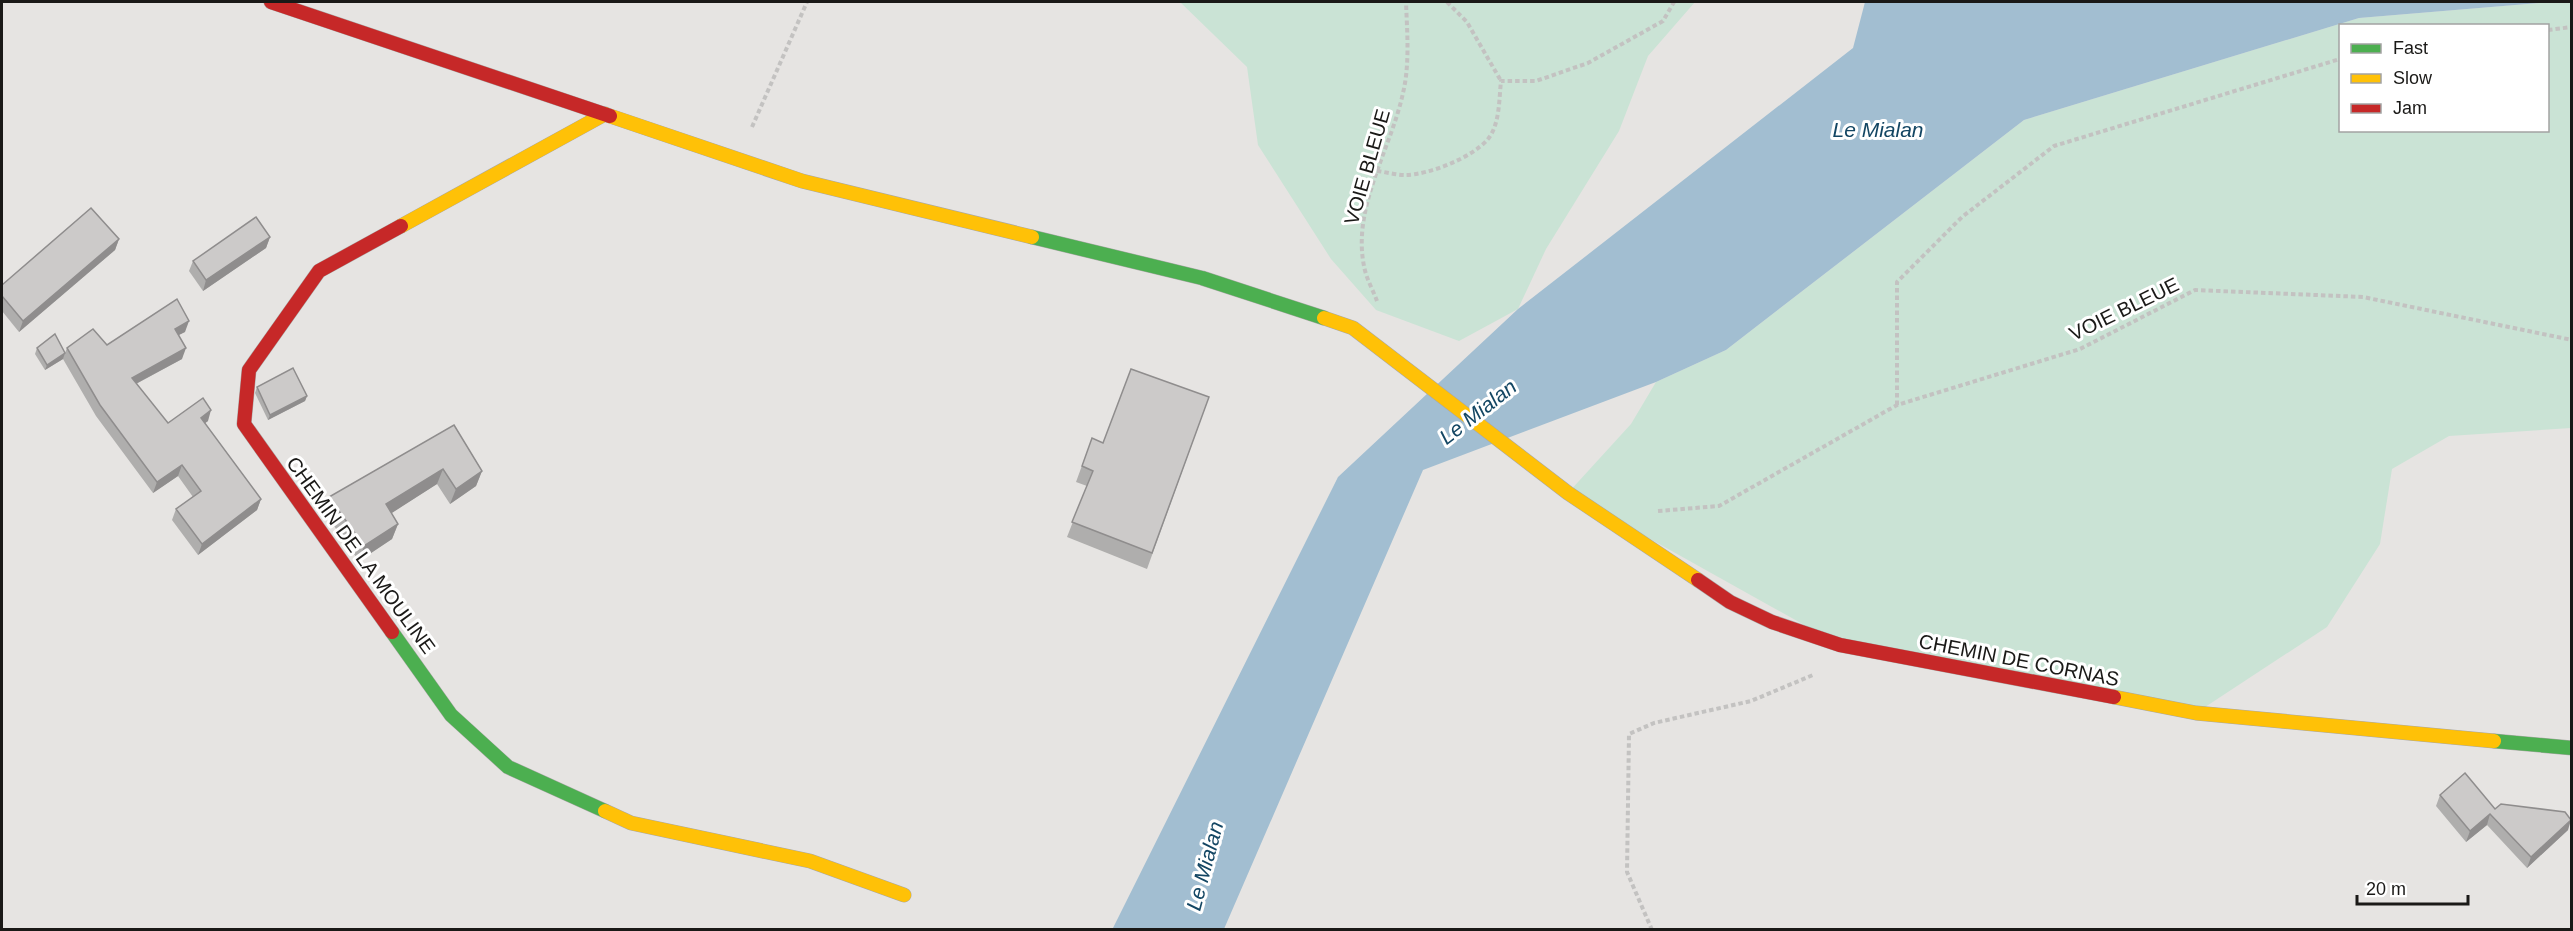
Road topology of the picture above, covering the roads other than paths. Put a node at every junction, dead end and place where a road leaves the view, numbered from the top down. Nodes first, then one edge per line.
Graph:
1 (271, 2) edge
2 (605, 114) junction
3 (2571, 748) edge
4 (904, 895) dead end

1 - 2 street, CHEMIN DE CORNAS
2 - 3 street, CHEMIN DE CORNAS
2 - 4 street, CHEMIN DE LA MOULINE

